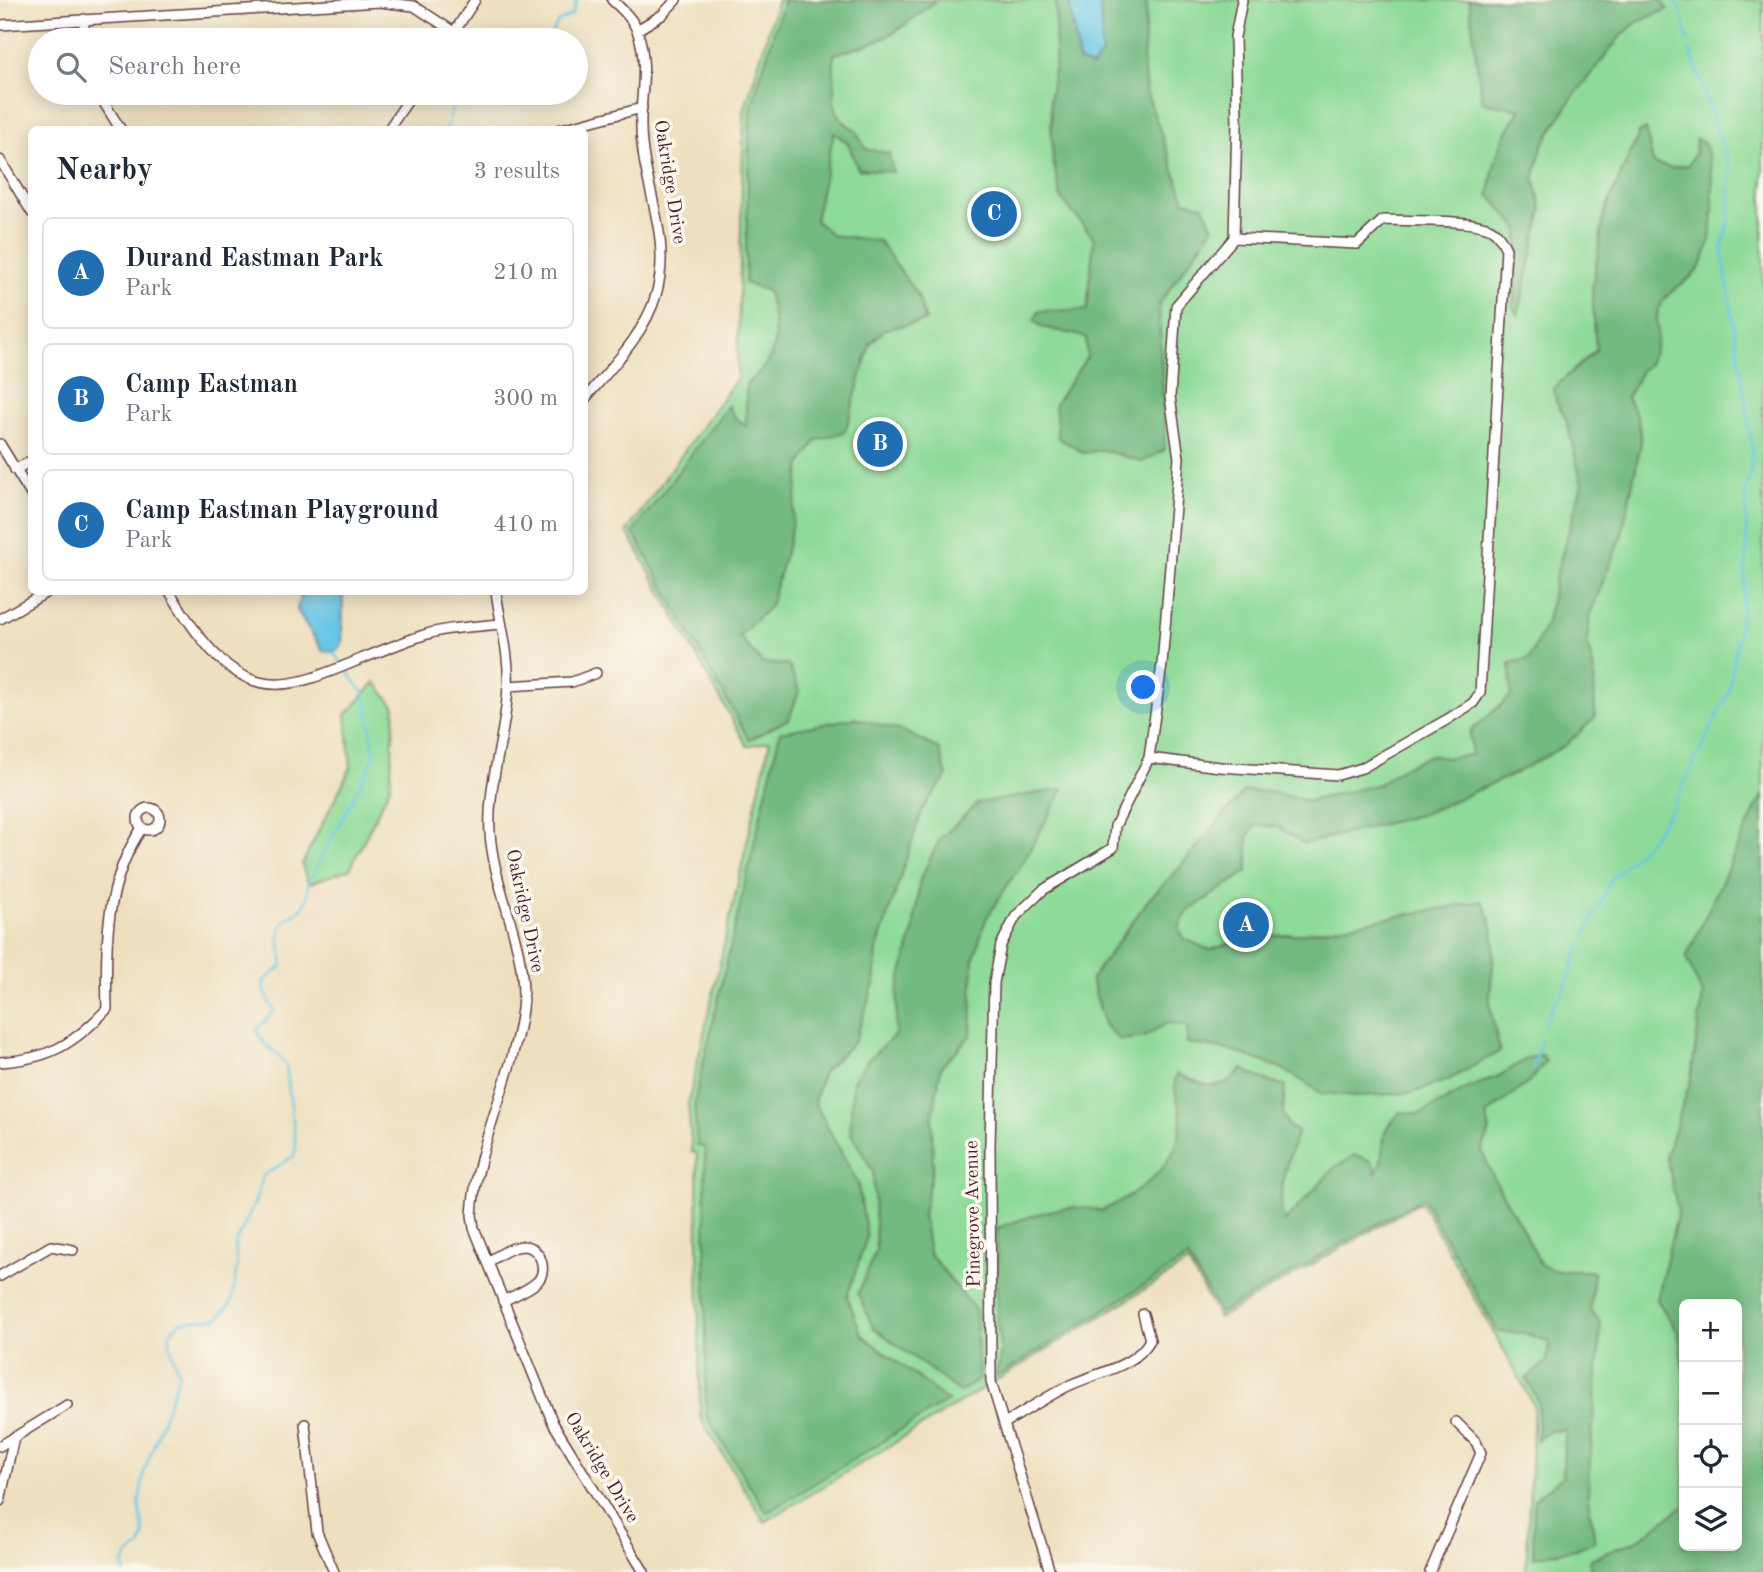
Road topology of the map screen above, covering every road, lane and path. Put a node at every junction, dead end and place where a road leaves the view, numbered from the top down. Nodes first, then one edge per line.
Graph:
1 (475, 0) edge
2 (612, 0) edge
3 (676, 0) edge
4 (1242, 0) edge
5 (84, 19) junction
6 (0, 25) edge
7 (84, 28) edge
8 (442, 28) edge
9 (456, 28) edge
10 (637, 30) junction
11 (105, 105) edge
12 (405, 105) edge
13 (642, 108) junction
14 (119, 126) edge
15 (391, 126) edge
16 (573, 126) edge
17 (0, 160) edge
18 (28, 206) edge
19 (1234, 238) junction
20 (588, 395) edge
21 (0, 444) edge
22 (28, 462) edge
23 (15, 470) junction
24 (28, 490) edge
25 (42, 595) edge
26 (172, 595) edge
27 (496, 595) edge
28 (0, 619) edge
29 (500, 624) junction
30 (596, 673) dead end
31 (508, 686) junction
32 (1149, 758) junction
33 (142, 828) dead end
34 (0, 1062) edge
35 (74, 1250) dead end
36 (488, 1262) junction
37 (0, 1276) edge
38 (503, 1301) junction
39 (1143, 1314) dead end
40 (67, 1405) dead end
41 (1456, 1422) dead end
42 (1005, 1423) junction
43 (305, 1424) dead end
44 (14, 1437) junction
45 (0, 1446) edge
46 (2, 1483) edge
47 (0, 1501) edge
48 (334, 1572) edge
49 (644, 1572) edge
50 (1050, 1572) edge
51 (1430, 1572) edge

1 - 9 street
2 - 10 street, Oakridge Drive
3 - 10 street
4 - 19 street
5 - 6 street
5 - 7 street
5 - 8 street
10 - 13 street, Oakridge Drive
11 - 14 street
12 - 15 street
13 - 16 street
13 - 20 street, Oakridge Drive
17 - 18 street
19 - 32 street
19 - 32 street
21 - 23 street
22 - 23 street
23 - 24 street
25 - 28 street
26 - 29 street
27 - 29 street, Oakridge Drive
29 - 31 street, Oakridge Drive
30 - 31 street
31 - 36 street, Oakridge Drive
32 - 42 street, Pinegrove Avenue
33 - 34 street
35 - 37 street
36 - 38 street, Oakridge Drive
36 - 38 street
38 - 49 street, Oakridge Drive
39 - 42 street
40 - 44 street
41 - 51 street
42 - 50 street, Pinegrove Avenue
43 - 48 street
44 - 45 street
44 - 46 street
46 - 47 street

